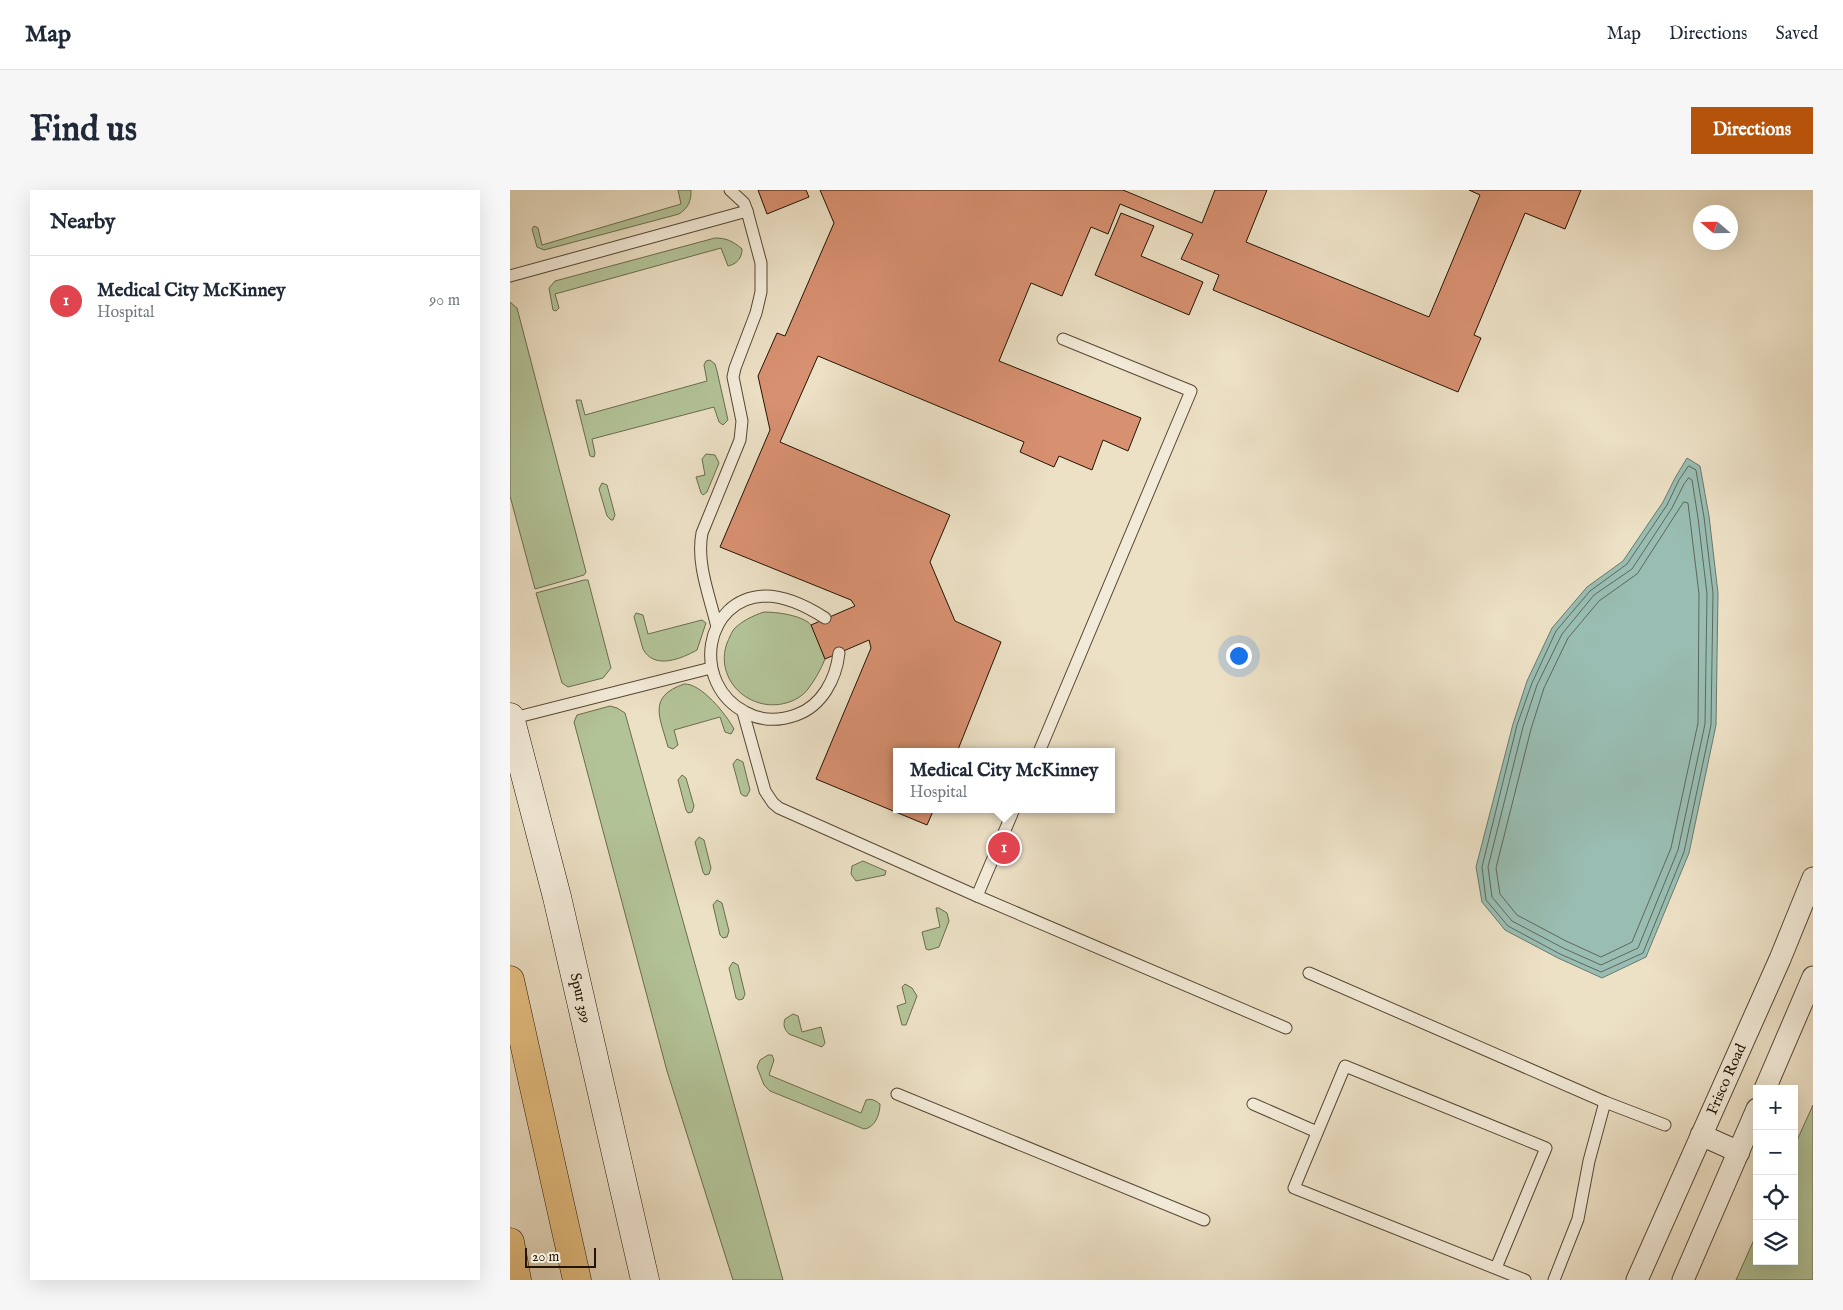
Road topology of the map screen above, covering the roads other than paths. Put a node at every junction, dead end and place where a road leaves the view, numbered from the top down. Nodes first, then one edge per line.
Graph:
1 (730, 190) edge
2 (747, 211) junction
3 (510, 276) edge
4 (1063, 338) dead end
5 (825, 618) dead end
6 (717, 627) junction
7 (839, 653) dead end
8 (711, 668) junction
9 (743, 712) junction
10 (510, 718) edge
11 (1041, 748) edge
12 (1012, 813) edge
13 (1813, 878) edge
14 (977, 896) junction
15 (1309, 973) dead end
16 (1813, 977) edge
17 (510, 980) edge
18 (1286, 1028) dead end
19 (1767, 1085) edge
20 (897, 1094) dead end
21 (1605, 1102) junction
22 (1253, 1104) dead end
23 (1753, 1119) edge
24 (1665, 1124) dead end
25 (1317, 1132) junction
26 (1701, 1135) junction
27 (1739, 1152) junction
28 (624, 1183) junction
29 (1204, 1220) dead end
30 (510, 1242) edge
31 (1496, 1268) junction
32 (517, 1280) edge
33 (577, 1280) edge
34 (646, 1280) edge
35 (658, 1280) edge
36 (1525, 1280) edge
37 (1554, 1280) edge
38 (1637, 1280) edge
39 (1683, 1280) edge

1 - 2 lane
2 - 3 lane
2 - 6 lane
4 - 11 lane
5 - 6 lane
6 - 8 lane
7 - 9 lane
8 - 9 lane
8 - 10 lane
9 - 14 lane
10 - 28 main road, Spur 399
12 - 14 lane
13 - 26 street, Frisco Road
14 - 18 lane
15 - 21 lane
16 - 19 street
17 - 33 highway
20 - 29 lane
21 - 24 lane
21 - 37 lane
22 - 25 lane
23 - 27 street
25 - 31 lane
25 - 31 lane
26 - 27 street
26 - 38 street, Frisco Road
27 - 39 street
28 - 34 main road, Spur 399
28 - 35 main road
30 - 32 highway
31 - 36 lane

